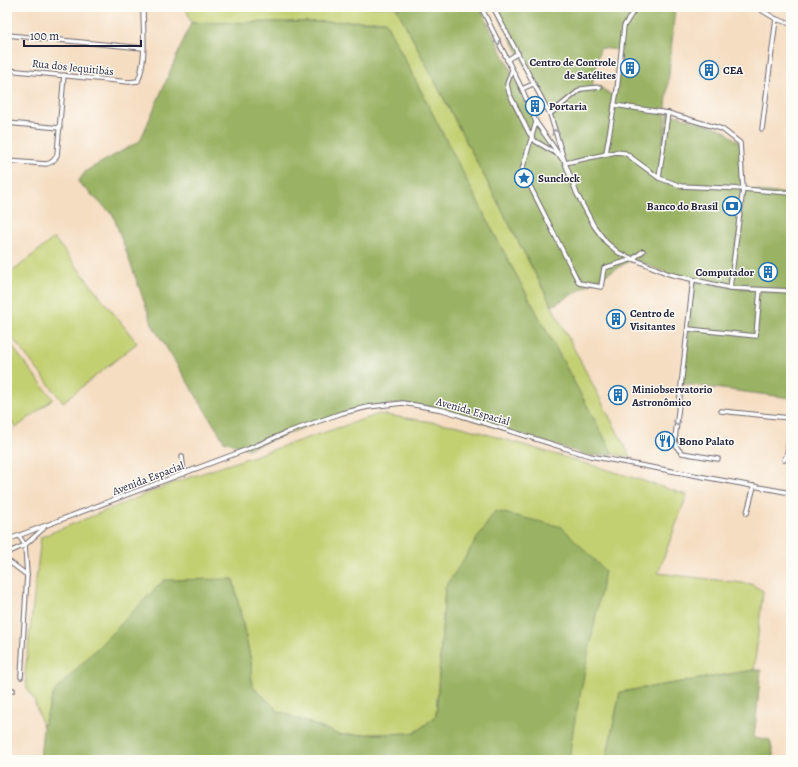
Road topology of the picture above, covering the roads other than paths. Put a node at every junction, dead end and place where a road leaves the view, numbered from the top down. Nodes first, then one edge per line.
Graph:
1 (143, 7) edge
2 (481, 7) edge
3 (493, 7) edge
4 (636, 7) edge
5 (750, 7) edge
6 (776, 19) junction
7 (791, 24) edge
8 (7, 36) edge
9 (143, 48) junction
10 (518, 53) junction
11 (507, 60) junction
12 (7, 70) edge
13 (512, 70) junction
14 (64, 75) junction
15 (533, 84) junction
16 (600, 87) dead end
17 (522, 89) junction
18 (614, 105) junction
19 (668, 113) junction
20 (550, 114) junction
21 (536, 122) junction
22 (7, 123) edge
23 (60, 128) junction
24 (762, 128) dead end
25 (532, 137) junction
26 (606, 153) junction
27 (560, 155) junction
28 (7, 161) edge
29 (565, 163) junction
30 (659, 178) junction
31 (743, 189) junction
32 (791, 193) edge
33 (643, 251) dead end
34 (633, 259) junction
35 (693, 280) junction
36 (730, 288) junction
37 (760, 290) junction
38 (791, 291) edge
39 (688, 329) junction
40 (721, 411) dead end
41 (791, 413) edge
42 (790, 418) edge
43 (182, 456) dead end
44 (718, 458) dead end
45 (784, 460) dead end
46 (184, 474) junction
47 (754, 486) junction
48 (791, 493) edge
49 (747, 513) dead end
50 (46, 526) junction
51 (18, 536) junction
52 (7, 540) edge
53 (25, 545) junction
54 (7, 553) edge
55 (7, 560) edge
56 (27, 575) junction
57 (21, 677) dead end
58 (7, 689) edge
59 (12, 690) dead end

1 - 9 lane
2 -> 11 lane
3 - 10 lane
4 - 18 lane
5 - 6 lane
6 - 7 lane
6 - 24 lane
8 - 9 lane
9 - 14 lane, Rua dos Jequitibás
10 - 11 lane
10 - 15 lane
11 - 13 lane
12 - 14 lane, Rua dos Jequitibás
13 - 17 lane
13 - 25 lane
14 - 23 lane
15 - 17 lane
15 - 20 lane
16 - 20 lane
17 - 21 lane
18 - 19 lane
18 - 26 lane
19 - 30 lane
19 - 31 lane
29 -> 20 lane
21 - 25 lane
21 - 27 lane
22 - 23 lane
23 - 28 lane
25 - 27 lane
25 - 34 lane
26 - 29 lane
26 - 30 lane
27 - 29 lane
29 - 34 lane
30 - 31 lane
31 - 32 lane
31 - 36 lane
33 - 34 lane
34 - 35 lane
35 - 36 lane
35 - 39 lane
36 - 37 lane
37 - 38 lane
37 - 39 lane
39 -> 44 lane
40 - 42 lane
41 - 42 lane
42 - 45 lane
43 - 46 lane
46 - 47 lane, Avenida Espacial
46 - 50 lane, Avenida Espacial
47 - 48 lane, Avenida Espacial
47 - 49 lane
50 - 51 lane, Avenida Espacial
50 - 53 lane, Avenida Espacial
51 - 52 lane, Avenida Espacial
51 - 53 lane
53 - 54 lane, Avenida Espacial
53 - 56 lane
55 - 56 lane
56 - 57 lane
58 - 59 lane

